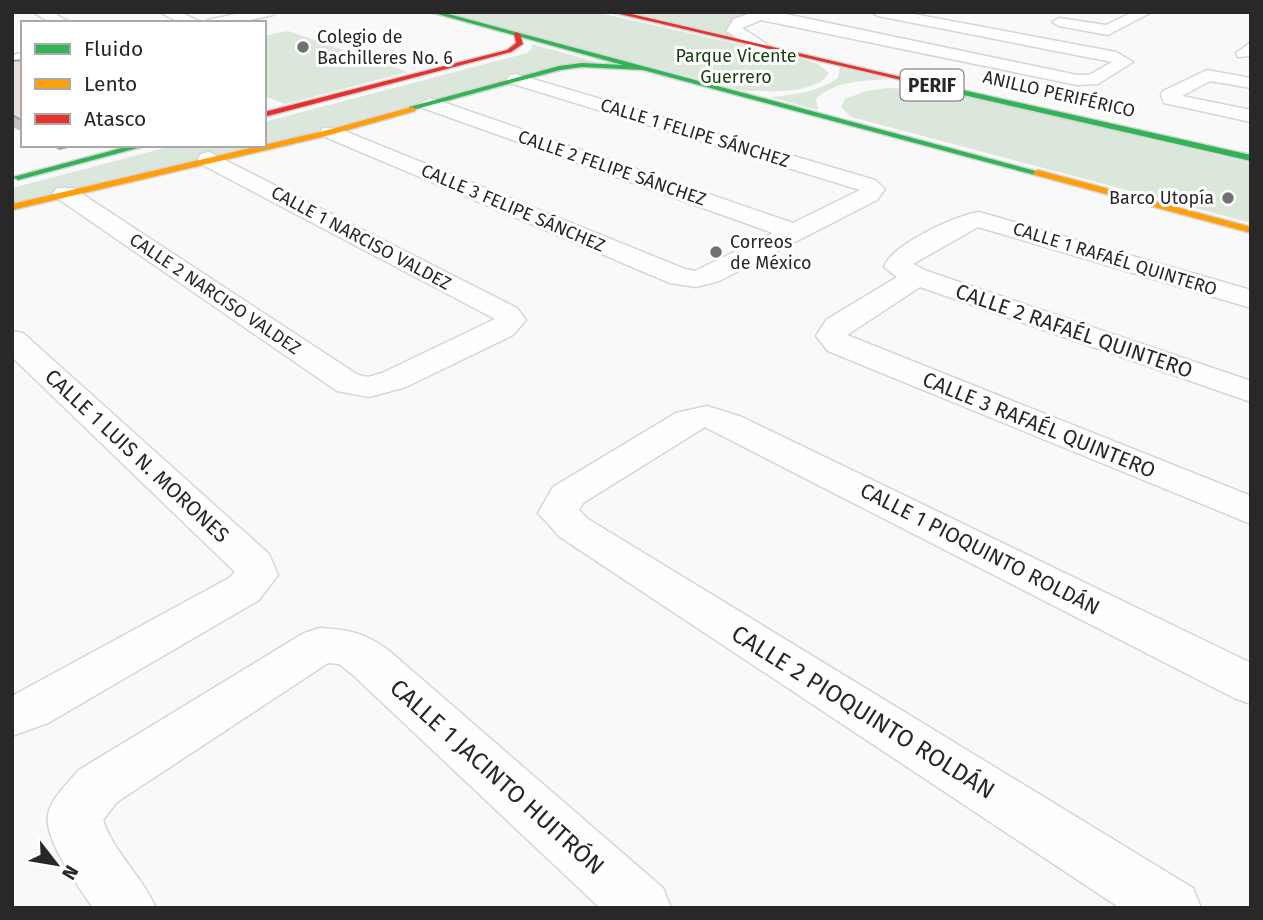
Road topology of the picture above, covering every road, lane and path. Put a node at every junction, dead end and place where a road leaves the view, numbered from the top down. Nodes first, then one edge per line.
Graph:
1 (40, 12) edge
2 (166, 12) edge
3 (268, 12) edge
4 (433, 12) edge
5 (614, 12) edge
6 (878, 12) edge
7 (1140, 13) edge
8 (764, 14) edge
9 (1039, 19) dead end
10 (60, 21) edge
11 (191, 21) edge
12 (223, 21) edge
13 (517, 34) junction
14 (759, 46) junction
15 (798, 55) junction
16 (1125, 62) joint
17 (645, 68) junction
18 (516, 79) junction
19 (829, 79) dead end
20 (1086, 81) joint
21 (1251, 83) edge
22 (858, 85) dead end
23 (938, 86) junction
24 (720, 88) junction
25 (795, 90) dead end
26 (430, 104) junction
27 (825, 105) dead end
28 (266, 114) edge
29 (1251, 116) edge
30 (859, 125) junction
31 (330, 132) junction
32 (266, 146) edge
33 (137, 147) edge
34 (263, 147) edge
35 (1251, 158) edge
36 (209, 159) junction
37 (12, 179) edge
38 (65, 193) junction
39 (12, 207) edge
40 (1251, 230) edge
41 (795, 232) junction
42 (907, 272) junction
43 (1251, 299) edge
44 (831, 336) joint
45 (12, 340) edge
46 (369, 387) joint
47 (1251, 392) edge
48 (1251, 511) edge
49 (558, 513) joint
50 (1251, 685) edge
51 (12, 716) edge
52 (127, 908) edge
53 (642, 908) edge
54 (1172, 908) edge

1 - 10 street
2 - 11 street
3 - 12 street
4 - 13 main road
5 - 14 main road, ANILLO PERIFÉRICO / PERIF
6 - 16 street
7 - 9 street
8 - 14 street
8 - 20 street
13 - 17 main road
13 - 28 main road
14 - 15 main road, ANILLO PERIFÉRICO / PERIF
15 - 19 main road
15 - 23 main road, ANILLO PERIFÉRICO / PERIF
16 - 20 street
17 - 18 main road
17 - 24 main road
18 - 26 main road
18 - 41 street, CALLE 1 FELIPE SÁNCHEZ
21 - 29 street
22 - 23 main road
23 - 35 main road, ANILLO PERIFÉRICO / PERIF
24 - 25 main road
24 - 30 main road
26 - 31 main road
26 - 41 street, CALLE 2 FELIPE SÁNCHEZ
27 - 30 main road
30 - 40 main road
31 - 32 main road
31 - 41 street, CALLE 3 FELIPE SÁNCHEZ
33 - 37 main road
34 - 36 main road
36 - 38 main road
36 - 46 street, CALLE 1 NARCISO VALDEZ
38 - 39 main road
38 - 46 street, CALLE 2 NARCISO VALDEZ
42 - 43 street, CALLE 1 RAFAÉL QUINTERO
42 - 44 street
42 - 47 street, CALLE 2 RAFAÉL QUINTERO
44 - 48 street, CALLE 3 RAFAÉL QUINTERO
45 - 51 street, CALLE 1 LUIS N. MORONES
49 - 50 street, CALLE 1 PIOQUINTO ROLDÁN
49 - 54 street, CALLE 2 PIOQUINTO ROLDÁN
52 - 53 street, CALLE 1 JACINTO HUITRÓN

